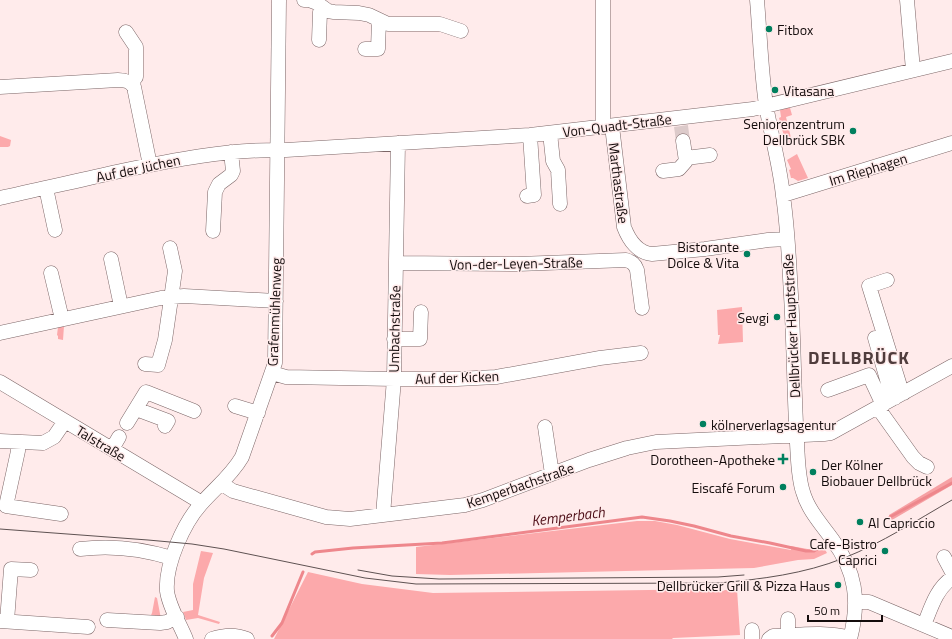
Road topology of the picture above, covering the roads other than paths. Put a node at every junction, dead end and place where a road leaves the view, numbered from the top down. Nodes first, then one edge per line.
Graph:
1 (279, 0) edge
2 (304, 0) edge
3 (603, 0) edge
4 (757, 0) edge
5 (907, 0) edge
6 (323, 8) junction
7 (379, 20) junction
8 (461, 31) dead end
9 (126, 32) dead end
10 (319, 40) dead end
11 (365, 49) dead end
12 (952, 61) edge
13 (913, 70) junction
14 (129, 82) junction
15 (0, 87) edge
16 (766, 105) junction
17 (607, 127) junction
18 (550, 133) junction
19 (530, 135) junction
20 (683, 141) tunnel mouth
21 (398, 143) junction
22 (951, 147) edge
23 (277, 150) junction
24 (231, 152) junction
25 (710, 155) dead end
26 (686, 158) junction
27 (150, 165) junction
28 (663, 171) dead end
29 (46, 188) junction
30 (783, 195) junction
31 (527, 196) dead end
32 (0, 198) edge
33 (560, 204) dead end
34 (55, 230) dead end
35 (213, 231) dead end
36 (787, 239) junction
37 (170, 248) dead end
38 (111, 260) dead end
39 (396, 263) junction
40 (51, 273) dead end
41 (887, 280) dead end
42 (862, 292) dead end
43 (172, 297) junction
44 (276, 302) junction
45 (121, 306) junction
46 (642, 308) dead end
47 (421, 312) dead end
48 (62, 319) junction
49 (1, 329) edge
50 (394, 339) junction
51 (641, 353) dead end
52 (145, 364) dead end
53 (952, 366) edge
54 (272, 373) junction
55 (394, 379) junction
56 (0, 382) edge
57 (828, 390) dead end
58 (890, 401) junction
59 (235, 406) dead end
60 (136, 409) junction
61 (194, 411) dead end
62 (258, 413) junction
63 (65, 421) junction
64 (127, 423) dead end
65 (165, 426) dead end
66 (545, 427) dead end
67 (797, 436) junction
68 (119, 437) dead end
69 (0, 441) edge
70 (18, 442) junction
71 (112, 449) junction
72 (927, 467) dead end
73 (552, 474) junction
74 (222, 484) junction
75 (202, 503) junction
76 (61, 514) dead end
77 (383, 515) junction
78 (80, 549) dead end
79 (172, 558) junction
80 (944, 558) dead end
81 (31, 570) dead end
82 (952, 572) edge
83 (952, 578) edge
84 (856, 602) junction
85 (177, 617) junction
86 (788, 619) dead end
87 (107, 620) dead end
88 (3, 621) edge
89 (924, 625) junction
90 (88, 627) dead end
91 (788, 636) junction
92 (952, 637) edge
93 (850, 638) edge
94 (186, 639) edge
95 (212, 639) edge
96 (247, 639) edge
97 (769, 639) edge

1 - 23 street, Grafenmühlenweg
2 - 6 street
3 - 17 street, Marthastraße
4 - 16 street, Dellbrücker Hauptstraße
5 - 13 street
6 - 7 street
6 - 10 street
7 - 8 street
7 - 11 street
9 - 14 street
12 - 13 street, Von-Quadt-Straße
13 - 16 street, Von-Quadt-Straße
14 - 15 street
14 - 27 street
16 - 17 street, Von-Quadt-Straße
16 - 30 street, Dellbrücker Hauptstraße
17 - 18 street, Von-Quadt-Straße
17 - 36 street, Marthastraße
18 - 19 street, Von-Quadt-Straße
18 - 33 street
19 - 21 street, Von-Quadt-Straße
19 - 31 street
20 - 26 street
21 - 23 street, Von-Quadt-Straße
21 - 39 street, Umbachstraße
22 - 30 street, Im Riephagen
23 - 24 street, Auf der Jüchen
23 - 44 street, Grafenmühlenweg
24 - 27 street, Auf der Jüchen
24 - 35 street
25 - 26 street
26 - 28 street
27 - 29 street, Auf der Jüchen
29 - 32 street, Auf der Jüchen
29 - 34 street
30 - 36 street, Dellbrücker Hauptstraße
36 - 67 street, Dellbrücker Hauptstraße
37 - 43 street
38 - 45 street
39 - 46 street, Von-der-Leyen-Straße
39 - 50 street, Umbachstraße
40 - 48 street
41 - 58 street
42 - 58 street
43 - 44 street
43 - 45 street
43 - 52 street
44 - 54 street, Grafenmühlenweg
45 - 48 street
47 - 50 street
48 - 49 street
50 - 55 street, Umbachstraße
51 - 55 street, Auf der Kicken
53 - 58 street, Kemperbachstraße
54 - 55 street, Auf der Kicken
54 - 62 street, Grafenmühlenweg
55 - 77 street, Umbachstraße
56 - 63 street, Talstraße
57 - 58 street
58 - 67 street, Kemperbachstraße
58 - 72 street
59 - 62 street
60 - 61 street
60 - 64 street
60 - 65 street
62 - 74 street, Grafenmühlenweg
63 - 70 street
63 - 71 street, Talstraße
66 - 73 street
67 - 73 street, Kemperbachstraße
67 - 84 street, Dellbrücker Hauptstraße
68 - 71 street
69 - 70 street
70 - 76 street
71 - 75 street, Talstraße
73 - 77 street, Kemperbachstraße
74 - 75 street, Grafenmühlenweg
74 - 77 street, Kemperbachstraße
75 - 79 street, Grafenmühlenweg
78 - 79 street
79 - 85 street, Grafenmühlenweg
80 - 82 street
81 - 88 street
83 - 89 street
84 - 89 street
84 - 93 street, Dellbrücker Hauptstraße
85 - 87 street
85 - 94 street, Grafenmühlenweg
86 - 91 street
88 - 90 street
89 - 92 street
91 - 93 street
91 - 97 street
95 - 96 street

